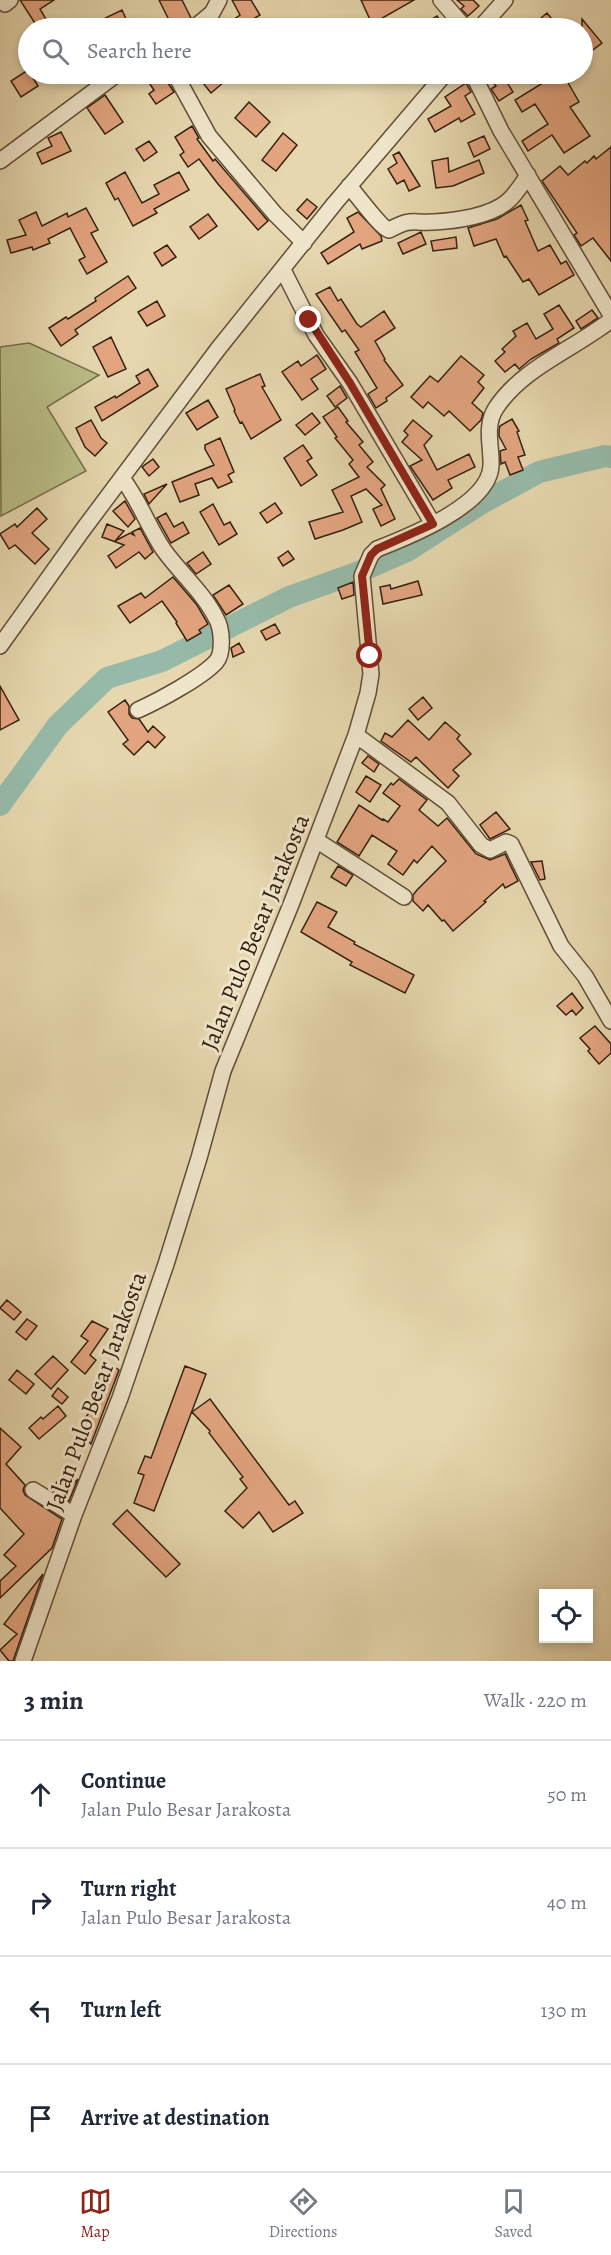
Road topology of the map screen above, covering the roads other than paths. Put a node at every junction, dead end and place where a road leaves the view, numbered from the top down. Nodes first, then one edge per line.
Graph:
1 (219, 0) edge
2 (441, 0) edge
3 (505, 0) edge
4 (206, 18) edge
5 (456, 18) edge
6 (489, 18) edge
7 (104, 84) edge
8 (180, 84) edge
9 (436, 84) edge
10 (477, 84) edge
11 (0, 161) edge
12 (528, 175) junction
13 (349, 186) junction
14 (294, 232) junction
15 (283, 270) junction
16 (611, 315) edge
17 (611, 320) edge
18 (122, 478) junction
19 (433, 524) junction
20 (0, 646) edge
21 (138, 710) dead end
22 (356, 735) junction
23 (316, 840) junction
24 (404, 897) dead end
25 (611, 1021) edge
26 (33, 1490) dead end
27 (74, 1515) junction
28 (23, 1661) edge

1 - 4 street
2 - 5 street
3 - 6 street
7 - 11 street
8 - 14 street
9 - 13 street
10 - 12 street
12 - 13 street
12 - 16 street
13 - 14 street
14 - 15 street
15 - 18 street
15 - 19 street
17 - 19 street, Jalan Pulo Besar Jarakosta
18 - 20 street
18 - 21 street
19 - 22 street, Jalan Pulo Besar Jarakosta
22 - 23 street, Jalan Pulo Besar Jarakosta
22 - 25 street
23 - 24 street
23 - 27 street, Jalan Pulo Besar Jarakosta
26 - 27 street
27 - 28 street, Jalan Pulo Besar Jarakosta

